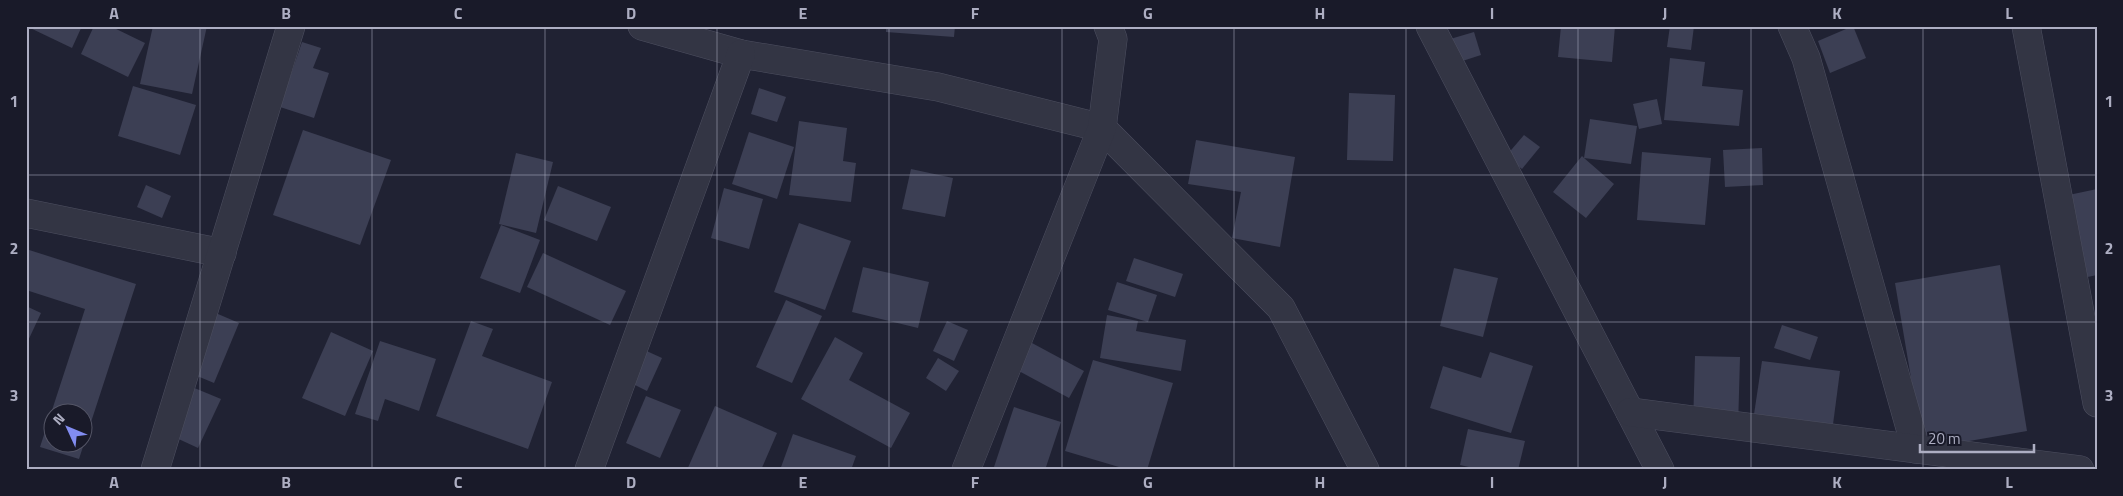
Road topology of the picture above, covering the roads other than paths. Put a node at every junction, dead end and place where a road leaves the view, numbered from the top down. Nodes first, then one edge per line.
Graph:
1 (291, 26) edge
2 (642, 26) edge
3 (1108, 26) edge
4 (1430, 26) edge
5 (1792, 26) edge
6 (2026, 26) edge
7 (741, 54) junction
8 (1102, 128) junction
9 (26, 213) edge
10 (222, 252) junction
11 (2088, 315) edge
12 (2097, 403) edge
13 (1630, 412) junction
14 (1916, 449) junction
15 (155, 470) edge
16 (589, 470) edge
17 (966, 470) edge
18 (1365, 470) edge
19 (1660, 470) edge
20 (2080, 470) edge

1 - 10 street
2 - 7 street
3 - 8 street
4 - 13 street
5 - 14 street
6 - 11 street
7 - 8 street
7 - 16 street
8 - 17 street
8 - 18 street
9 - 10 street
10 - 15 street
11 - 12 street
13 - 14 street
13 - 19 street
14 - 20 street

